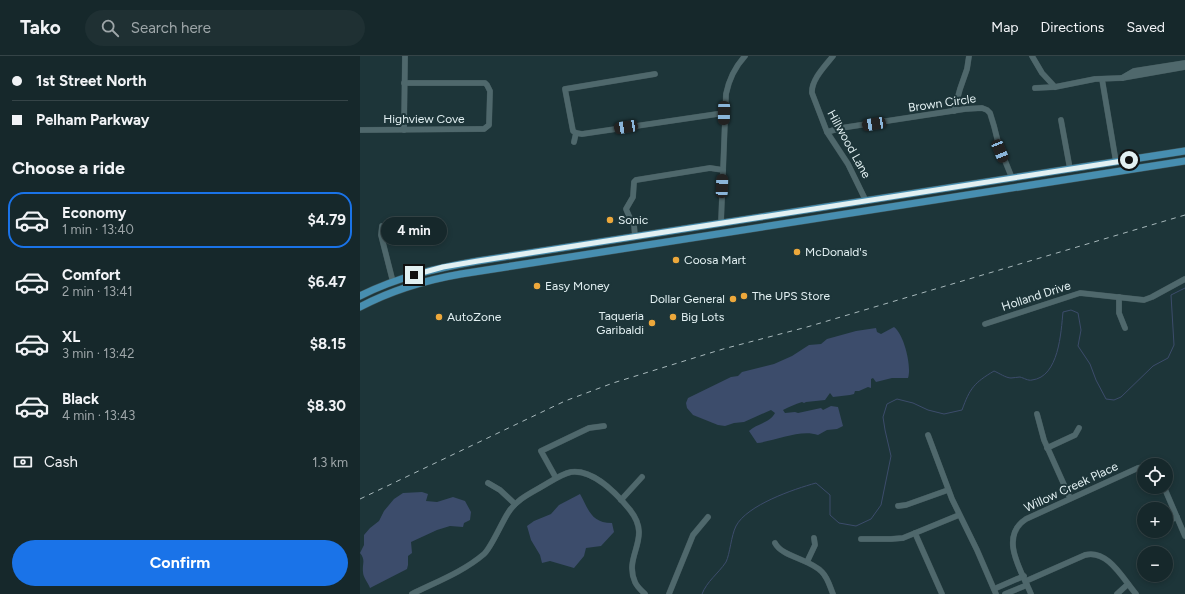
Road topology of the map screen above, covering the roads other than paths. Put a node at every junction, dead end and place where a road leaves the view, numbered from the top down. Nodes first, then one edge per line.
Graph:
1 (405, 56) edge
2 (745, 56) edge
3 (833, 56) edge
4 (969, 56) edge
5 (1032, 56) edge
6 (1185, 63) edge
7 (1185, 67) edge
8 (655, 74) dead end
9 (1122, 78) junction
10 (1102, 79) junction
11 (404, 83) junction
12 (1055, 87) junction
13 (1035, 88) dead end
14 (954, 111) junction
15 (724, 113) junction
16 (1061, 120) dead end
17 (360, 130) edge
18 (404, 130) junction
19 (827, 132) junction
20 (576, 133) junction
21 (574, 142) dead end
22 (1185, 151) edge
23 (1158, 155) junction
24 (1185, 161) edge
25 (1116, 162) junction
26 (1164, 164) junction
27 (1070, 169) junction
28 (723, 170) junction
29 (1116, 171) junction
30 (1012, 178) junction
31 (1072, 178) junction
32 (957, 186) junction
33 (1013, 187) junction
34 (903, 195) junction
35 (958, 196) junction
36 (866, 200) junction
37 (904, 204) junction
38 (814, 209) junction
39 (869, 210) junction
40 (768, 216) junction
41 (816, 218) junction
42 (721, 223) junction
43 (770, 225) junction
44 (382, 226) dead end
45 (720, 233) junction
46 (635, 237) junction
47 (620, 239) junction
48 (562, 248) junction
49 (622, 248) junction
50 (563, 258) junction
51 (489, 259) junction
52 (444, 267) junction
53 (492, 270) junction
54 (446, 277) junction
55 (1185, 279) edge
56 (392, 282) junction
57 (395, 291) junction
58 (360, 296) edge
59 (1119, 297) junction
60 (360, 307) edge
61 (985, 324) dead end
62 (1125, 328) dead end
63 (1037, 414) dead end
64 (604, 426) dead end
65 (1079, 428) dead end
66 (928, 435) dead end
67 (1047, 448) junction
68 (1137, 468) edge
69 (642, 477) dead end
70 (556, 478) junction
71 (488, 483) dead end
72 (948, 490) junction
73 (1167, 494) edge
74 (1070, 498) junction
75 (621, 500) junction
76 (515, 504) junction
77 (898, 506) dead end
78 (959, 515) junction
79 (708, 517) dead end
80 (1177, 518) junction
81 (1173, 519) edge
82 (915, 533) junction
83 (1185, 536) edge
84 (814, 538) dead end
85 (861, 539) dead end
86 (775, 542) dead end
87 (807, 562) junction
88 (1025, 581) junction
89 (1128, 584) junction
90 (995, 592) edge
91 (412, 594) edge
92 (645, 594) edge
93 (669, 594) edge
94 (833, 594) edge
95 (942, 594) edge
96 (1005, 594) edge
97 (1031, 594) edge
98 (1117, 594) edge
99 (1136, 594) edge

1 - 11 street
2 - 15 street
3 - 19 street, Hillwood Lane
4 - 14 street
5 - 12 street
6 - 9 street
7 - 9 street
8 - 20 street
9 - 10 street
10 - 12 street
10 - 25 street
11 - 18 street
11 - 18 street, Highview Cove
12 - 13 street
14 - 19 street, Brown Circle
14 - 30 street, Brown Circle
15 - 20 street
15 - 28 street
16 - 27 street
17 - 18 street, Highview Cove
19 - 36 street, Hillwood Lane
20 - 21 street
22 - 23 main road
23 - 25 main road
23 - 26 main road
24 - 26 main road
25 - 27 main road
25 - 29 main road
26 - 29 main road
27 - 30 main road
27 - 31 main road
28 - 42 street
28 - 46 street
29 - 31 main road
30 - 32 main road
30 - 33 main road
31 - 33 main road
32 - 34 main road
32 - 35 main road
33 - 35 main road
34 - 36 main road
34 - 37 main road
35 - 37 main road
36 - 38 main road
36 - 39 main road
37 - 39 main road
38 - 40 main road
38 - 41 main road
39 - 41 main road
40 - 42 main road
40 - 43 main road
41 - 43 main road
42 - 45 main road
42 - 46 main road
43 - 45 main road
44 - 56 street
45 - 49 main road
46 - 47 main road
47 - 48 main road
47 - 49 main road
48 - 50 main road
48 - 51 main road
49 - 50 main road
50 - 53 main road
51 - 52 main road
51 - 53 main road
52 - 54 main road
52 - 56 main road
53 - 54 main road
54 - 57 main road
55 - 59 street, Holland Drive
56 - 57 main road
56 - 58 main road
57 - 60 main road
59 - 61 street, Holland Drive
59 - 62 street
63 - 67 street
64 - 70 street
65 - 67 street
66 - 72 street
67 - 74 street
68 - 74 street, Willow Creek Place
69 - 75 street
70 - 75 street
70 - 76 street
71 - 76 street
72 - 77 street
72 - 78 street
73 - 80 street
74 - 88 street, Willow Creek Place
75 - 92 street
76 - 91 street
78 - 82 street
78 - 90 street
79 - 93 street
80 - 81 street
80 - 83 street
82 - 85 street
82 - 95 street
84 - 87 street
86 - 87 street
87 - 94 street
88 - 89 street
88 - 90 street
88 - 96 street
88 - 97 street, Willow Creek Place
89 - 98 street
89 - 99 street

